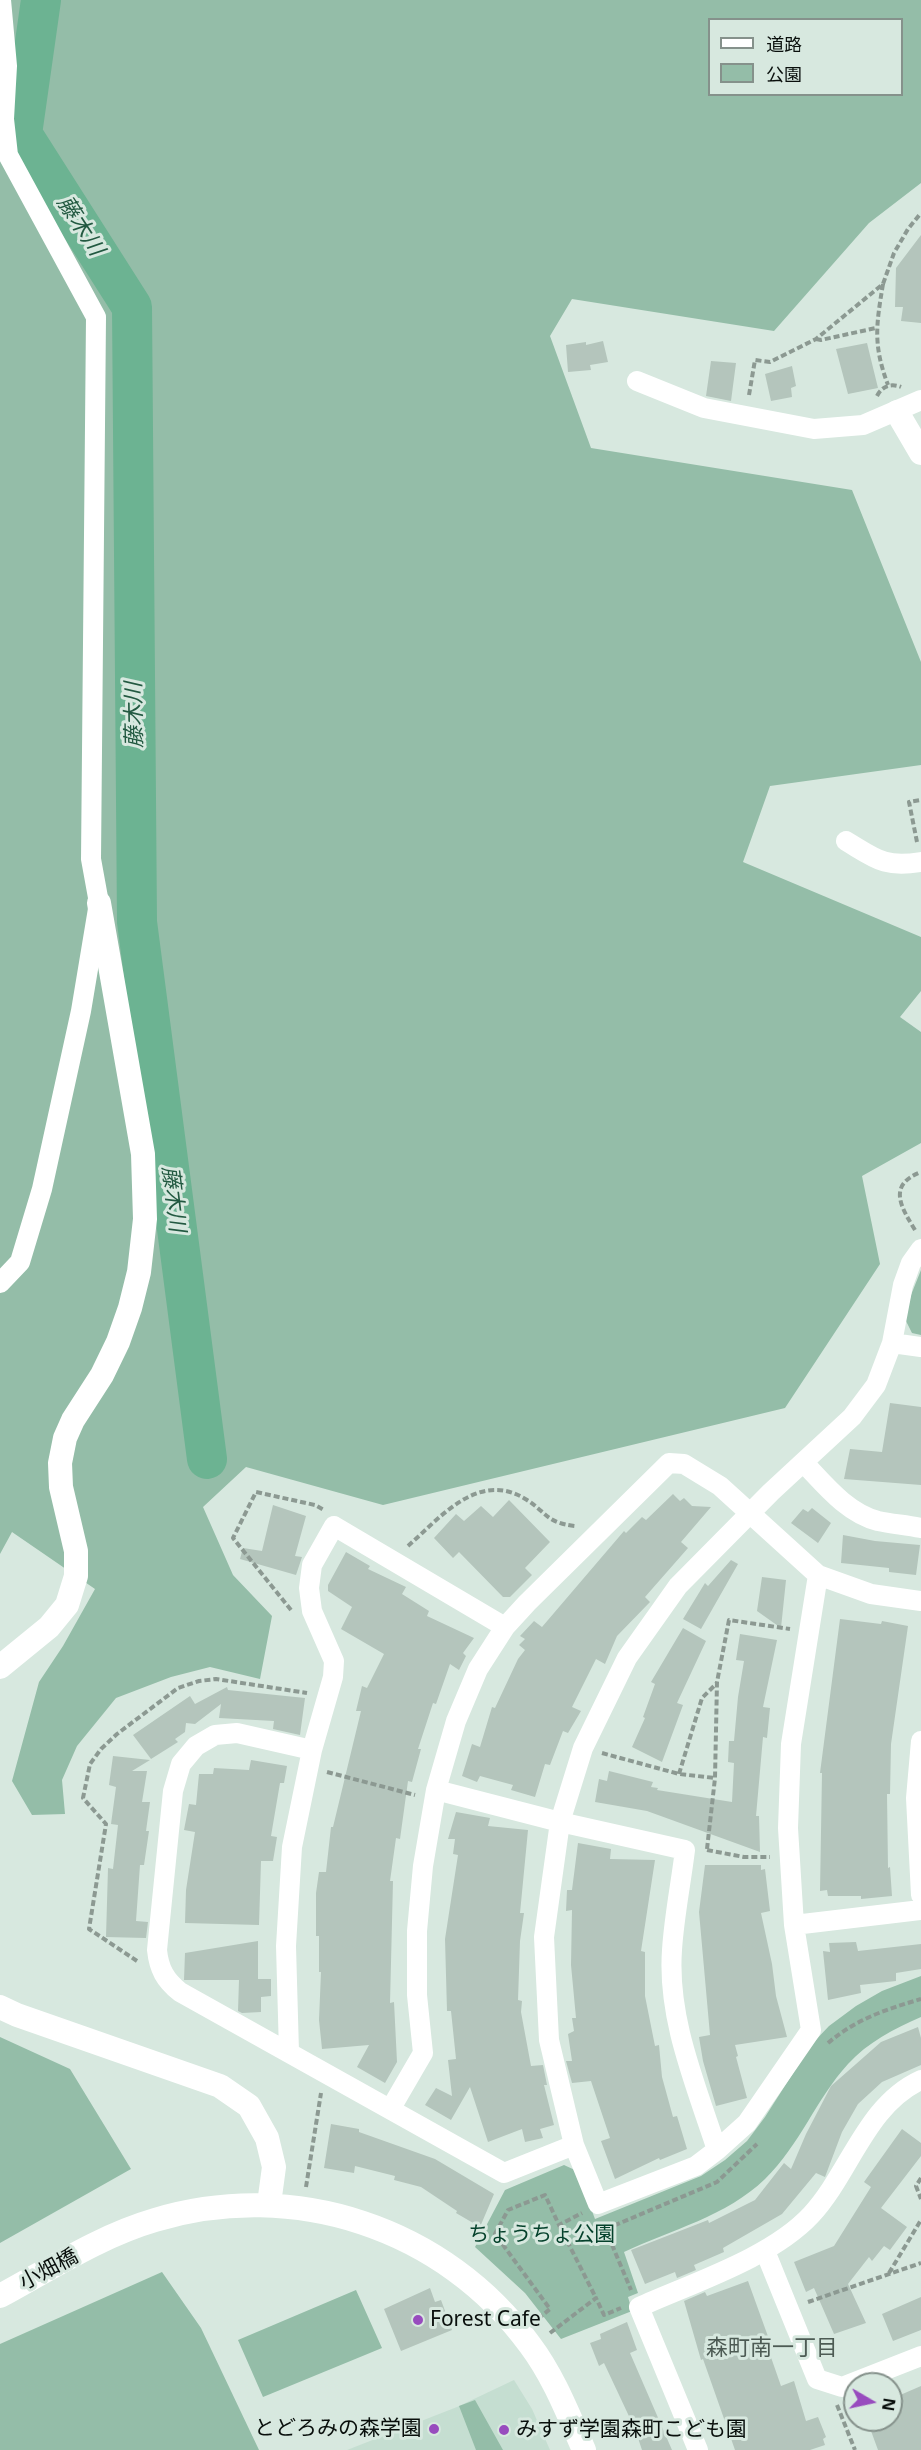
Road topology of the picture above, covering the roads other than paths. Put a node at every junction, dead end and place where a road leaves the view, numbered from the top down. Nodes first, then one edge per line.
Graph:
1 (1, 0) edge
2 (637, 381) dead end
3 (921, 400) edge
4 (897, 412) junction
5 (921, 453) edge
6 (846, 842) dead end
7 (921, 862) edge
8 (99, 903) junction
9 (918, 1240) edge
10 (0, 1283) edge
11 (892, 1342) junction
12 (921, 1347) edge
13 (804, 1463) junction
14 (749, 1513) junction
15 (921, 1528) edge
16 (818, 1575) junction
17 (921, 1601) edge
18 (506, 1627) junction
19 (0, 1667) edge
20 (921, 1741) edge
21 (310, 1759) junction
22 (435, 1795) junction
23 (560, 1822) junction
24 (921, 1895) edge
25 (921, 1910) edge
26 (794, 1925) junction
27 (0, 2007) edge
28 (288, 2052) junction
29 (921, 2080) edge
30 (391, 2108) junction
31 (574, 2145) junction
32 (717, 2150) junction
33 (269, 2204) junction
34 (765, 2251) junction
35 (0, 2296) edge
36 (921, 2356) edge
37 (584, 2450) edge
38 (698, 2450) edge

1 - 8 street
2 - 4 street
3 - 4 street
4 - 5 street
6 - 7 street
8 - 10 street
8 - 19 street
9 - 11 street
11 - 12 street
11 - 13 street
13 - 14 street
13 - 15 street
14 - 16 street
14 - 18 street
14 - 23 street
16 - 17 street
16 - 26 street
18 - 21 street
18 - 22 street
20 - 24 street
21 - 28 street
21 - 28 street
22 - 23 street
22 - 30 street
23 - 31 street
23 - 32 street
25 - 26 street
26 - 32 street
27 - 33 street
28 - 30 street
29 - 34 street
30 - 31 street
31 - 32 street
33 - 35 street, 小畑橋
33 - 37 street, 小畑橋
34 - 36 street
34 - 38 street

